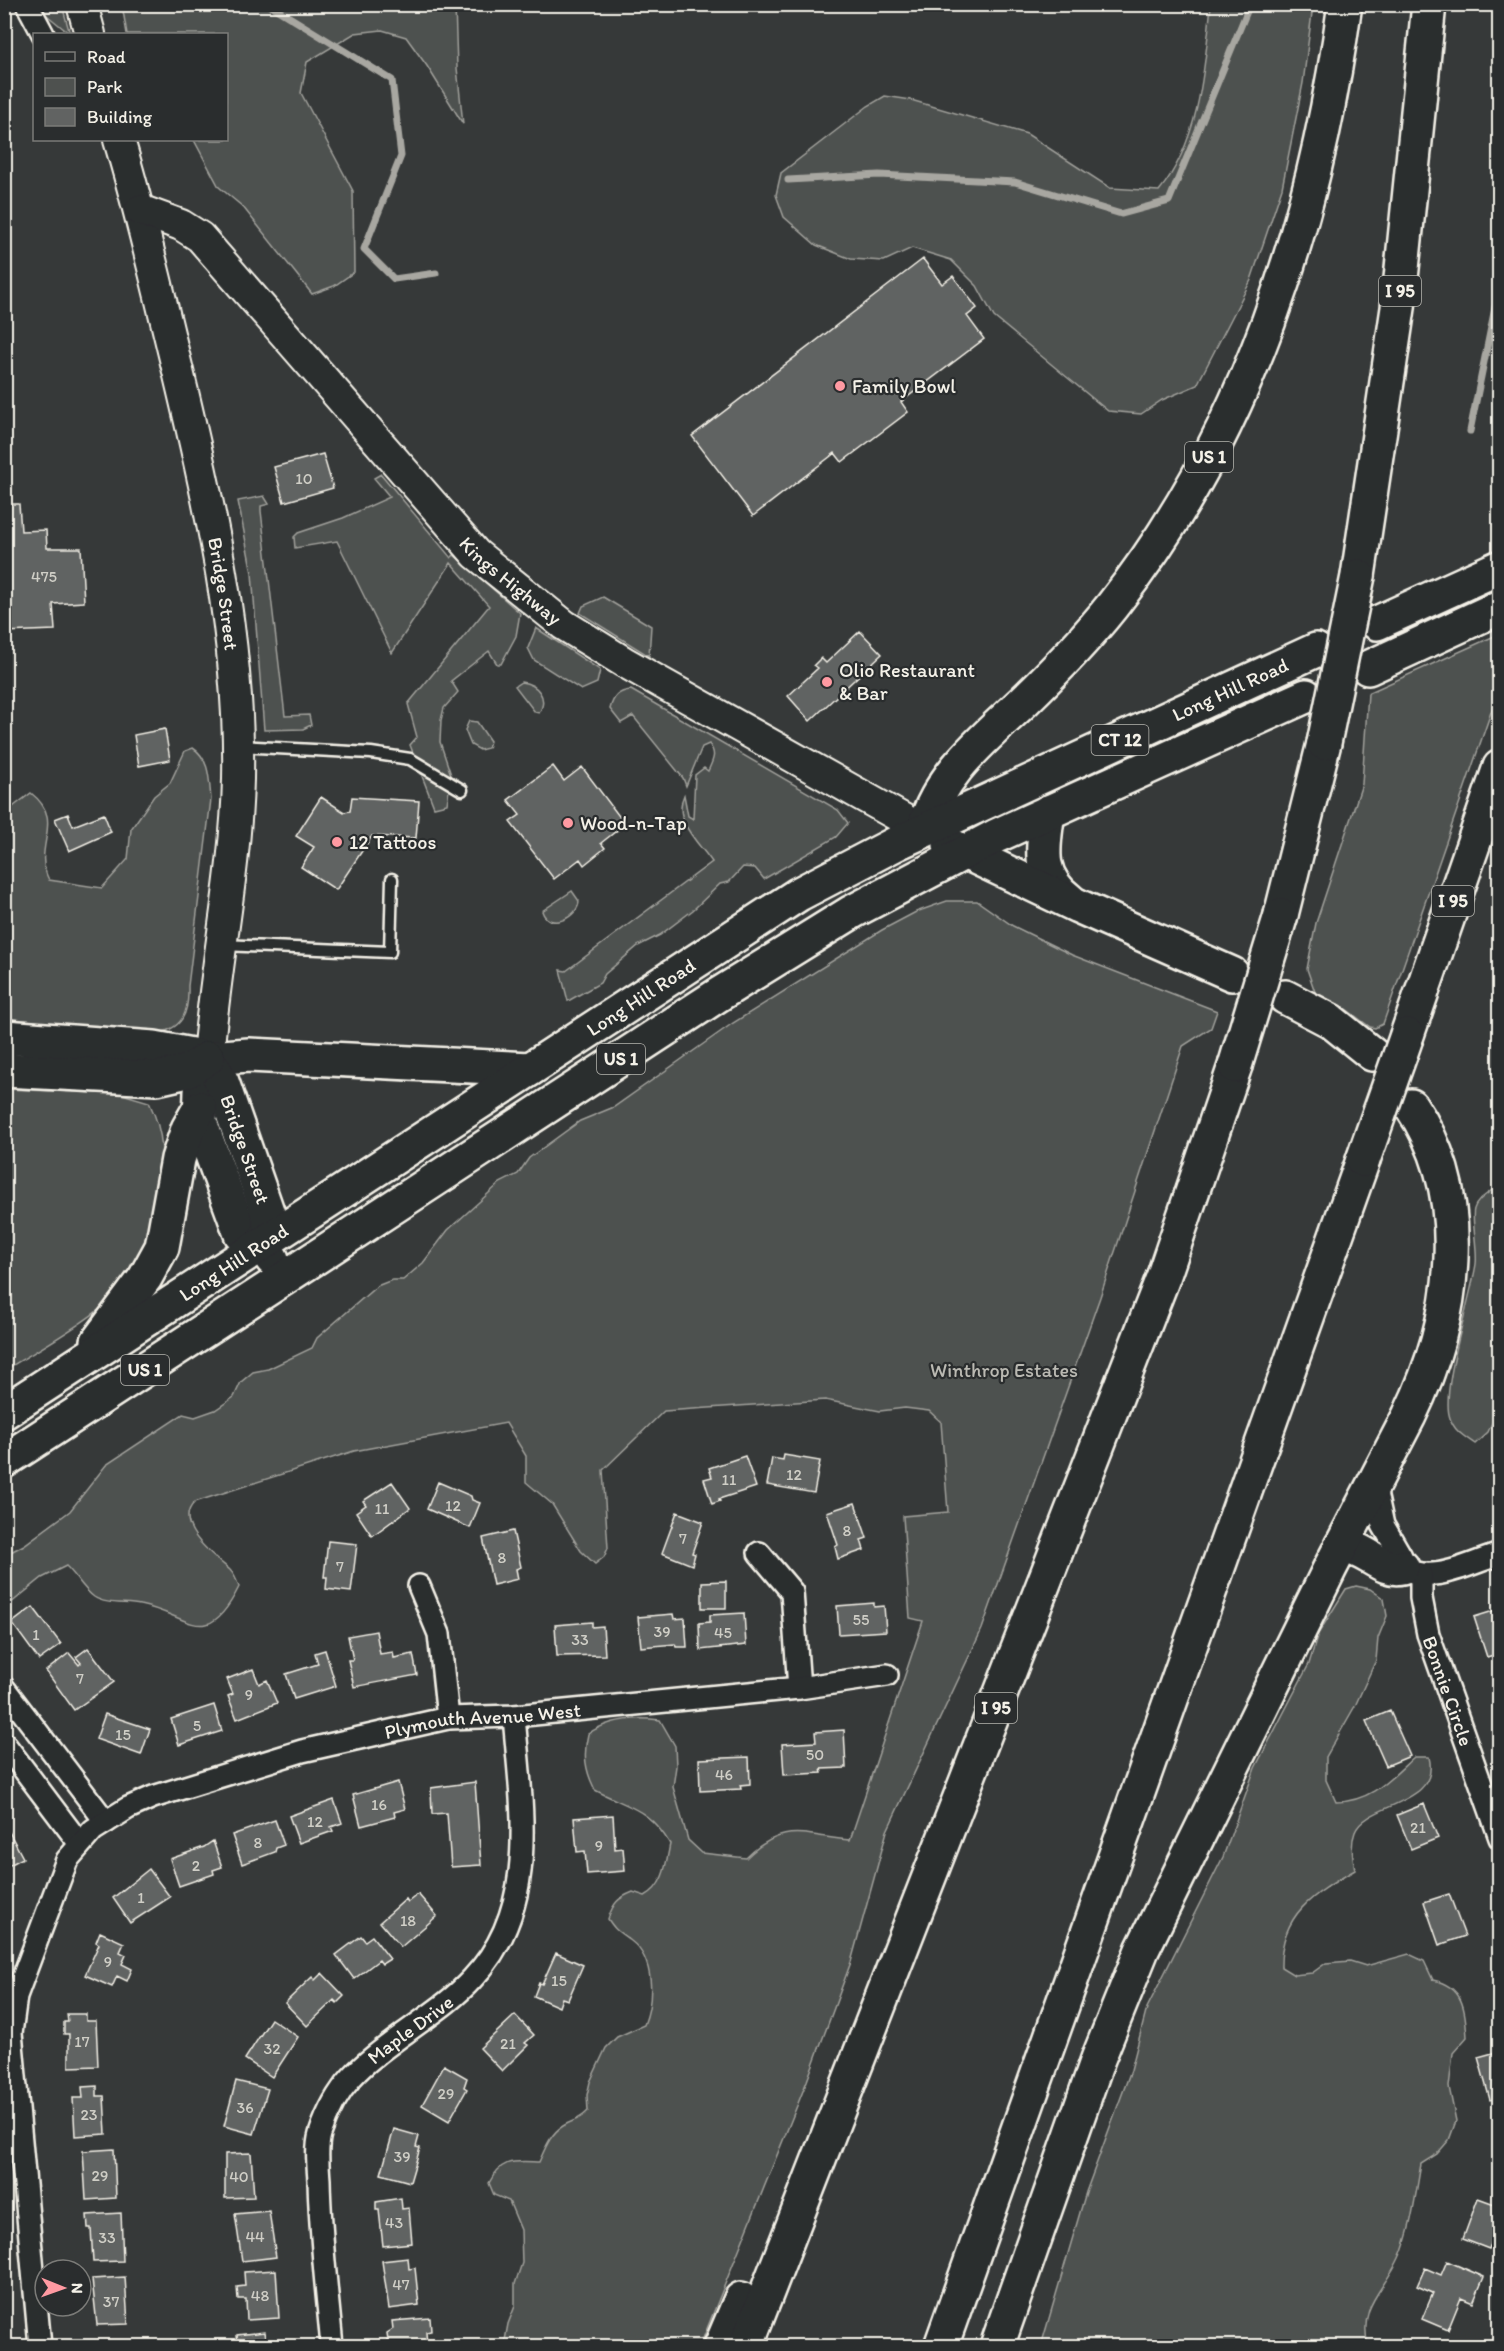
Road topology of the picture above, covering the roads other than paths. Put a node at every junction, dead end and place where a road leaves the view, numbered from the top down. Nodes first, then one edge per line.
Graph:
1 (27, 4) edge
2 (82, 4) edge
3 (1345, 4) edge
4 (1429, 4) edge
5 (42, 33) edge
6 (90, 33) edge
7 (120, 141) edge
8 (140, 210) junction
9 (1500, 567) edge
10 (1500, 607) edge
11 (1377, 622) dead end
12 (1316, 650) dead end
13 (1368, 668) dead end
14 (1306, 696) dead end
15 (237, 746) junction
16 (1500, 767) edge
17 (462, 790) dead end
18 (1048, 812) junction
19 (923, 830) junction
20 (964, 852) junction
21 (392, 879) dead end
22 (1078, 906) junction
23 (223, 945) junction
24 (1232, 974) dead end
25 (1285, 997) dead end
26 (4, 1037) edge
27 (1372, 1054) dead end
28 (208, 1058) junction
29 (530, 1069) junction
30 (4, 1070) edge
31 (1412, 1106) dead end
32 (200, 1108) junction
33 (262, 1244) junction
34 (286, 1278) junction
35 (1303, 1324) junction
36 (84, 1359) junction
37 (4, 1412) edge
38 (4, 1461) edge
39 (1374, 1484) junction
40 (1341, 1546) junction
41 (759, 1553) dead end
42 (1500, 1554) edge
43 (1411, 1571) junction
44 (419, 1586) dead end
45 (887, 1675) dead end
46 (4, 1688) edge
47 (799, 1688) junction
48 (514, 1716) junction
49 (448, 1718) junction
50 (4, 1743) edge
51 (93, 1832) junction
52 (1500, 1838) edge
53 (883, 1996) junction
54 (40, 2346) edge
55 (332, 2346) edge
56 (722, 2346) edge
57 (746, 2346) edge
58 (921, 2346) edge
59 (941, 2346) edge
60 (997, 2346) edge

1 - 5 street
2 - 6 main road
3 - 19 highway, US 1
4 - 53 highway, I 95, bridge
7 - 8 main road, Bridge Street
8 - 15 main road, Bridge Street
8 - 19 main road, Kings Highway
9 - 11 highway
10 - 13 highway
12 - 19 highway, Long Hill Road / CT 12
14 - 18 highway, Long Hill Road / US 1
15 - 17 lane
15 - 23 main road, Bridge Street
16 - 35 highway, I 95, bridge
18 - 20 highway, Long Hill Road / US 1
18 - 22 highway
19 - 20 highway, Kings Highway
19 - 29 highway, Long Hill Road / US 1
20 - 22 highway, Kings Highway
20 - 34 highway, Long Hill Road / US 1
21 - 23 lane
22 - 24 highway
23 - 28 main road, Bridge Street
25 - 27 highway
26 - 28 highway
28 - 29 highway
28 - 30 highway
28 - 32 highway, Bridge Street
28 - 33 highway, Bridge Street
29 - 33 highway, Long Hill Road / US 1
31 - 39 highway
32 - 33 highway, Bridge Street
32 - 36 highway
33 - 34 highway, Bridge Street
33 - 36 highway, Long Hill Road / US 1
34 - 38 highway, Long Hill Road / US 1
35 - 58 highway
35 - 59 highway, I 95
36 - 37 highway, Long Hill Road / US 1
39 - 40 highway
39 - 43 street
40 - 43 highway
40 - 60 highway
41 - 47 street
42 - 43 street
43 - 52 street, Bonnie Circle
44 - 49 street
45 - 47 street, Plymouth Avenue West
46 - 51 street
47 - 48 street, Plymouth Avenue West
48 - 49 street, Plymouth Avenue West
48 - 55 street, Maple Drive
49 - 51 street, Plymouth Avenue West
50 - 51 street
51 - 54 street
53 - 56 highway
53 - 57 highway, I 95

